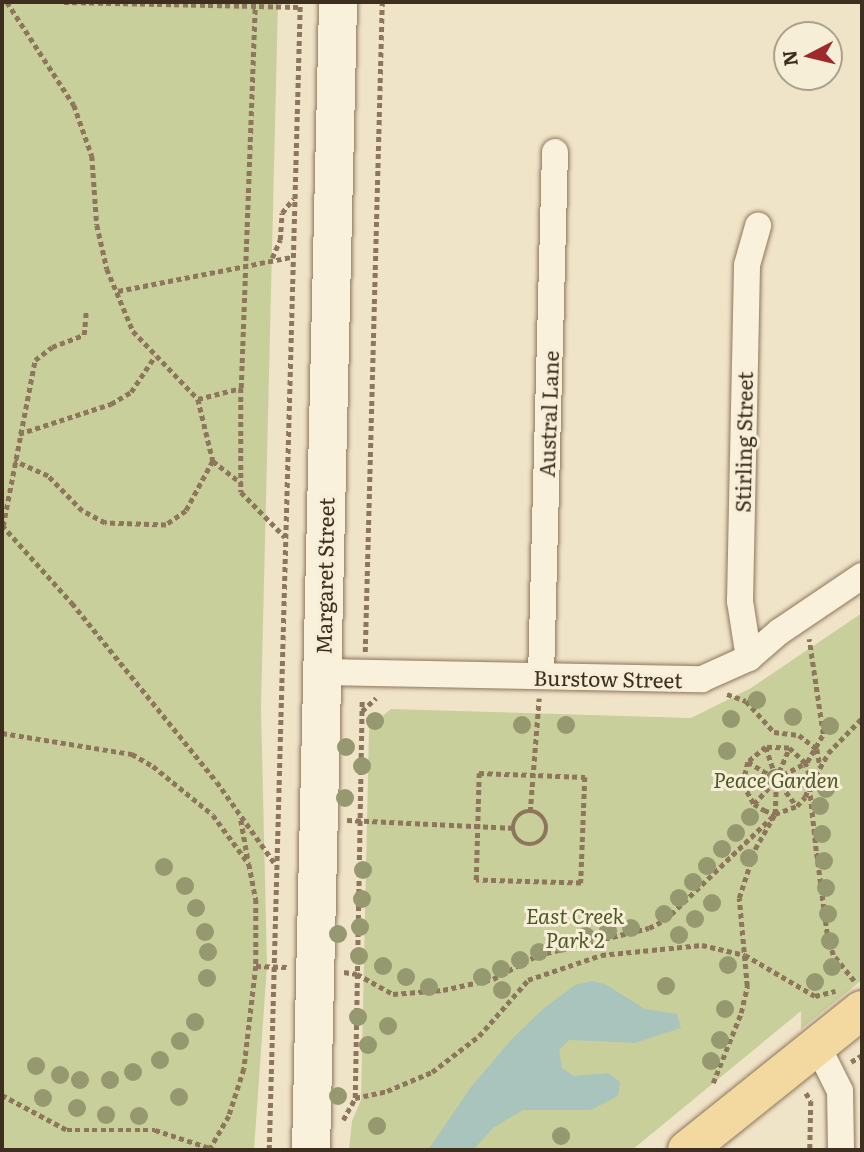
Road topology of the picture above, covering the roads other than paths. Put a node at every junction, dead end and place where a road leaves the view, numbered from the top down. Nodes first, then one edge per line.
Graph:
1 (338, 2) edge
2 (555, 152) dead end
3 (758, 226) dead end
4 (862, 576) edge
5 (749, 657) junction
6 (322, 672) junction
7 (540, 692) junction
8 (852, 989) edge
9 (818, 1047) junction
10 (311, 1150) edge
11 (687, 1150) edge
12 (841, 1150) edge

1 - 6 street, Margaret Street
2 - 7 street, Austral Lane
3 - 5 street, Stirling Street
4 - 5 street, Burstow Street
5 - 7 street, Burstow Street
6 - 7 street, Burstow Street
6 - 10 street, Margaret Street
8 - 9 main road
9 - 11 main road
9 - 12 street

